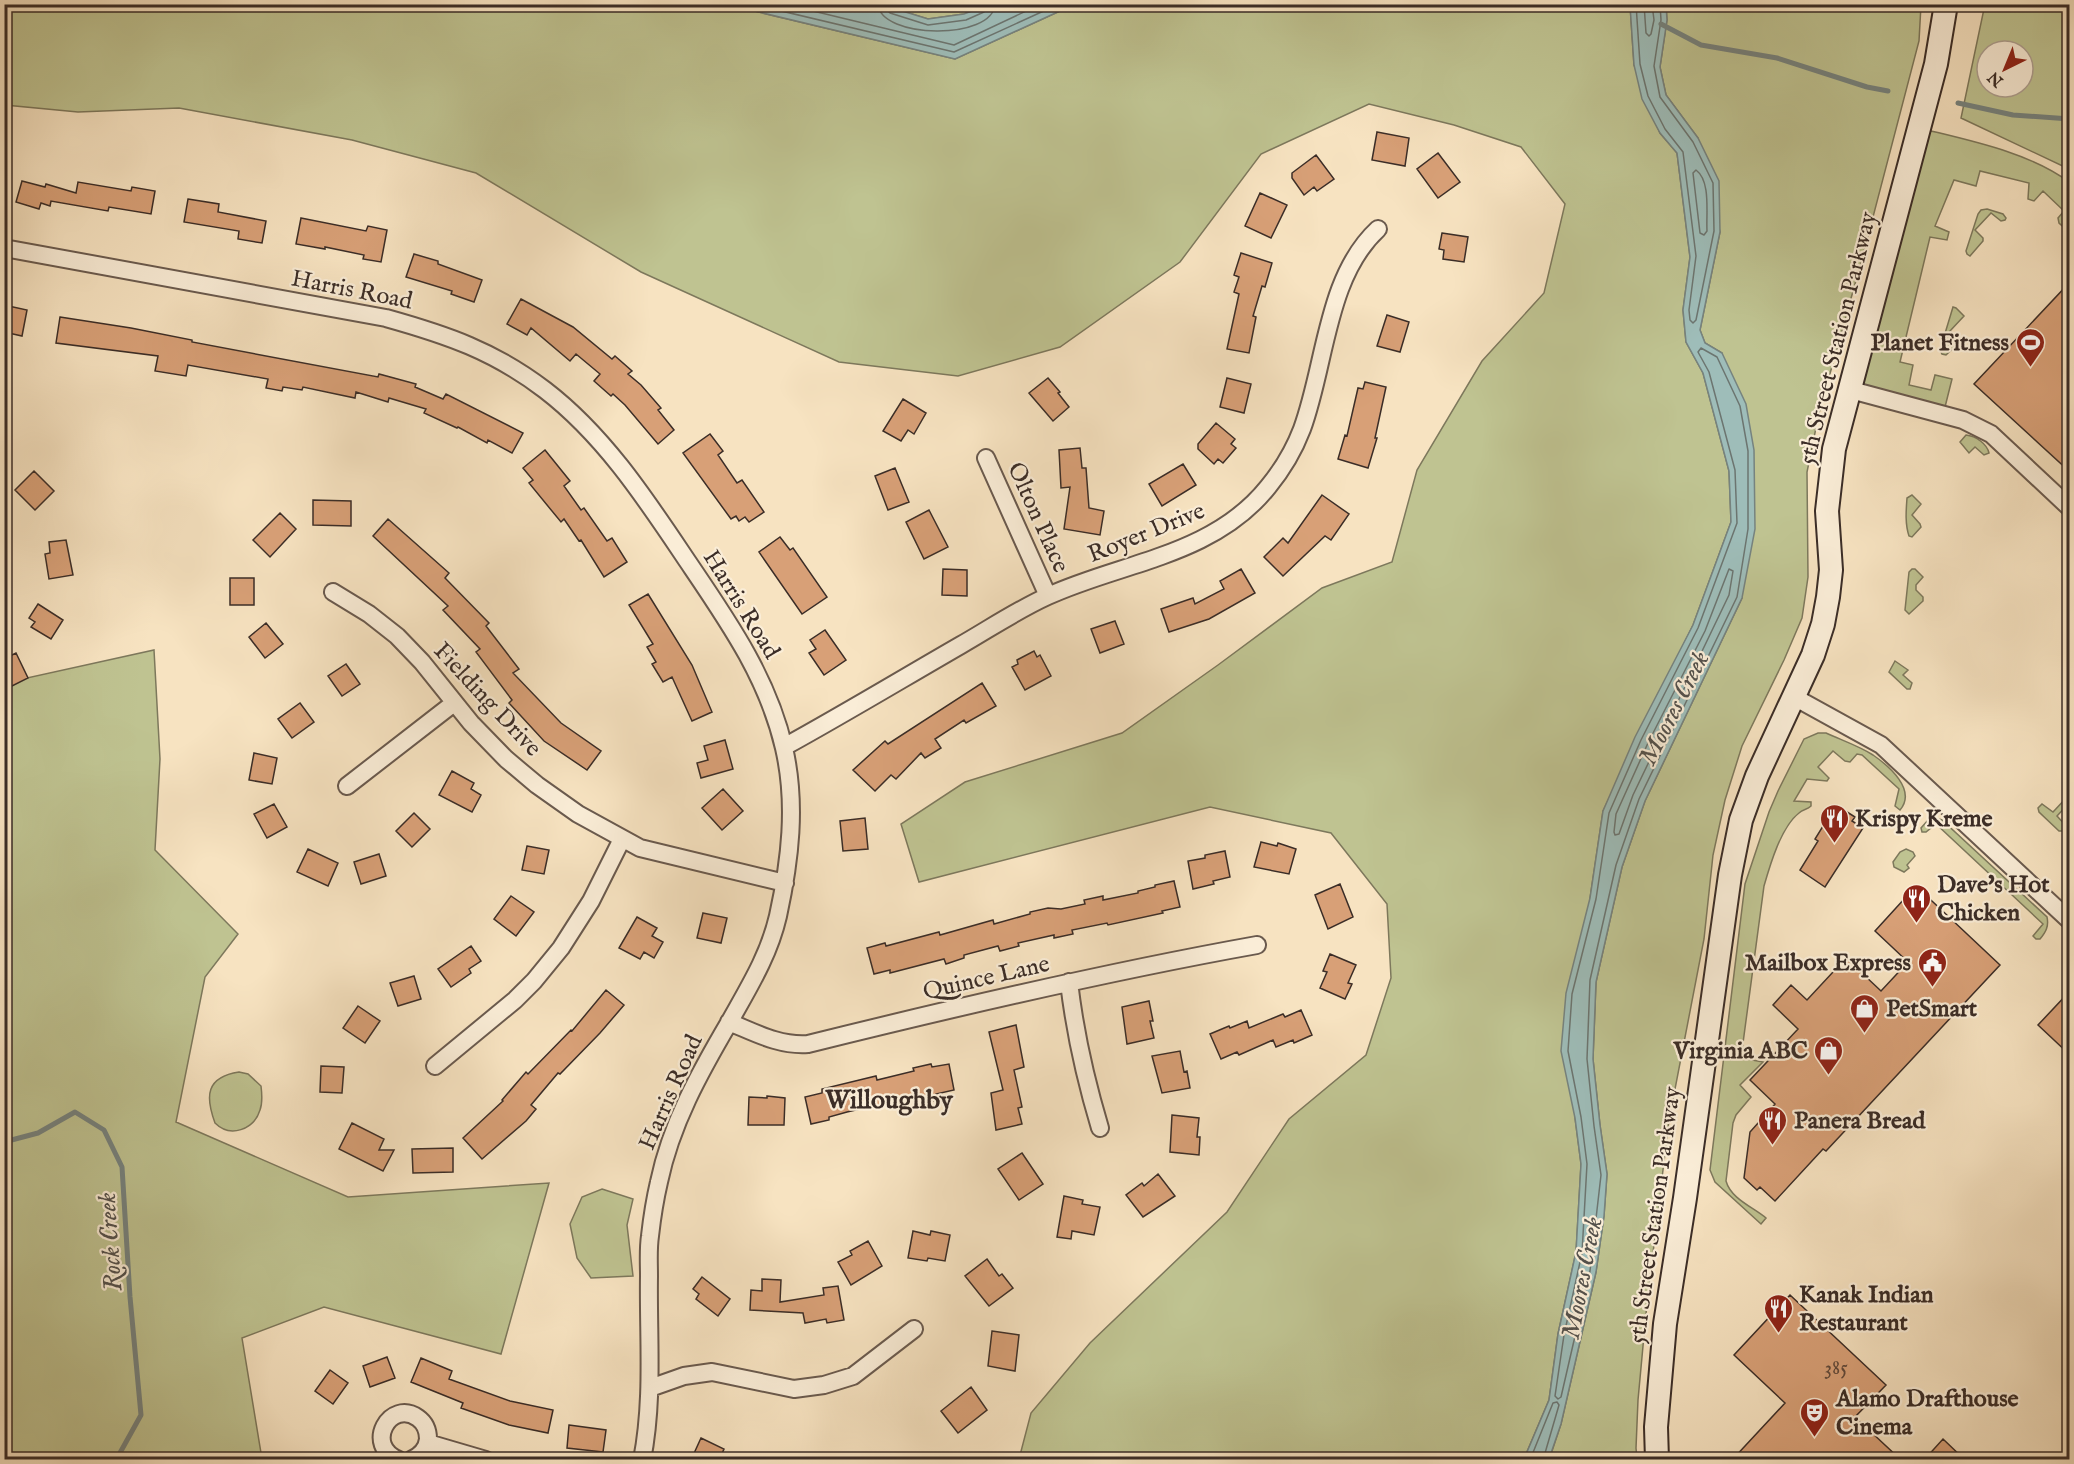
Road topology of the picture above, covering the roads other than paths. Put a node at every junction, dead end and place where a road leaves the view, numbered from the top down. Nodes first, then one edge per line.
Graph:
1 (1947, 4) edge
2 (1378, 229) dead end
3 (4, 248) edge
4 (1851, 390) junction
5 (986, 458) dead end
6 (2070, 508) edge
7 (333, 592) dead end
8 (1048, 596) junction
9 (1794, 697) junction
10 (454, 703) junction
11 (784, 747) junction
12 (347, 786) dead end
13 (622, 839) junction
14 (784, 883) junction
15 (2070, 921) edge
16 (1257, 945) dead end
17 (1069, 982) junction
18 (729, 1022) junction
19 (435, 1066) dead end
20 (1100, 1128) dead end
21 (914, 1329) dead end
22 (650, 1388) junction
23 (428, 1443) junction
24 (399, 1460) edge
25 (411, 1460) edge
26 (486, 1460) edge
27 (642, 1460) edge
28 (1657, 1460) edge

1 - 4 street, 5th Street Station Parkway
2 - 8 street, Royer Drive
3 - 11 street, Harris Road
4 - 6 street
4 - 9 street, 5th Street Station Parkway
5 - 8 street, Olton Place
7 - 10 street, Fielding Drive
8 - 11 street, Royer Drive
9 - 15 street
9 - 28 street, 5th Street Station Parkway
10 - 12 street
10 - 13 street, Fielding Drive
11 - 14 street, Harris Road
13 - 14 street, Fielding Drive
13 - 19 street
14 - 18 street, Harris Road
16 - 17 street, Quince Lane
17 - 18 street, Quince Lane
17 - 20 street
18 - 22 street, Harris Road
21 - 22 street
22 - 27 street, Harris Road
23 - 24 street
23 - 25 street
23 - 26 street

